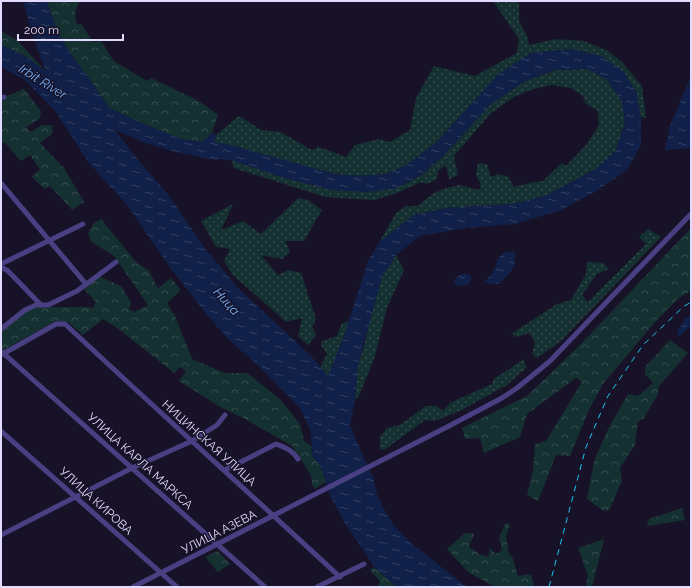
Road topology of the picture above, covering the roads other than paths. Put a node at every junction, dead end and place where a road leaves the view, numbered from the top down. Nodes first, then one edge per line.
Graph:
1 (1, 183) edge
2 (691, 214) edge
3 (83, 224) dead end
4 (49, 240) junction
5 (116, 262) dead end
6 (1, 266) edge
7 (86, 284) junction
8 (41, 305) junction
9 (1, 329) edge
10 (2, 353) edge
11 (225, 415) dead end
12 (1, 430) edge
13 (192, 440) junction
14 (298, 459) dead end
15 (132, 468) junction
16 (225, 470) junction
17 (75, 496) junction
18 (274, 516) junction
19 (1, 535) edge
20 (218, 544) junction
21 (364, 564) dead end
22 (161, 572) junction
23 (340, 577) junction
24 (133, 587) edge
25 (177, 587) edge
26 (265, 587) edge
27 (317, 587) edge

1 - 4 street
2 - 18 street, УЛИЦА АЗЕВА
3 - 4 street
4 - 6 street
4 - 7 street
5 - 7 street
6 - 8 street
7 - 8 street
8 - 9 street
10 - 13 street, НИЦИНСКАЯ УЛИЦА
10 - 15 street, УЛИЦА КАРЛА МАРКСА
11 - 13 street
12 - 17 street, УЛИЦА КИРОВА
13 - 15 street
13 - 16 street, НИЦИНСКАЯ УЛИЦА
14 - 16 street
15 - 17 street
15 - 20 street, УЛИЦА КАРЛА МАРКСА
16 - 18 street, НИЦИНСКАЯ УЛИЦА
17 - 19 street
17 - 22 street, УЛИЦА КИРОВА
18 - 20 street, УЛИЦА АЗЕВА
18 - 23 street, НИЦИНСКАЯ УЛИЦА
20 - 22 street, УЛИЦА АЗЕВА
20 - 26 street, УЛИЦА КАРЛА МАРКСА
21 - 23 street
22 - 24 street, УЛИЦА АЗЕВА
22 - 25 street, УЛИЦА КИРОВА
23 - 27 street

